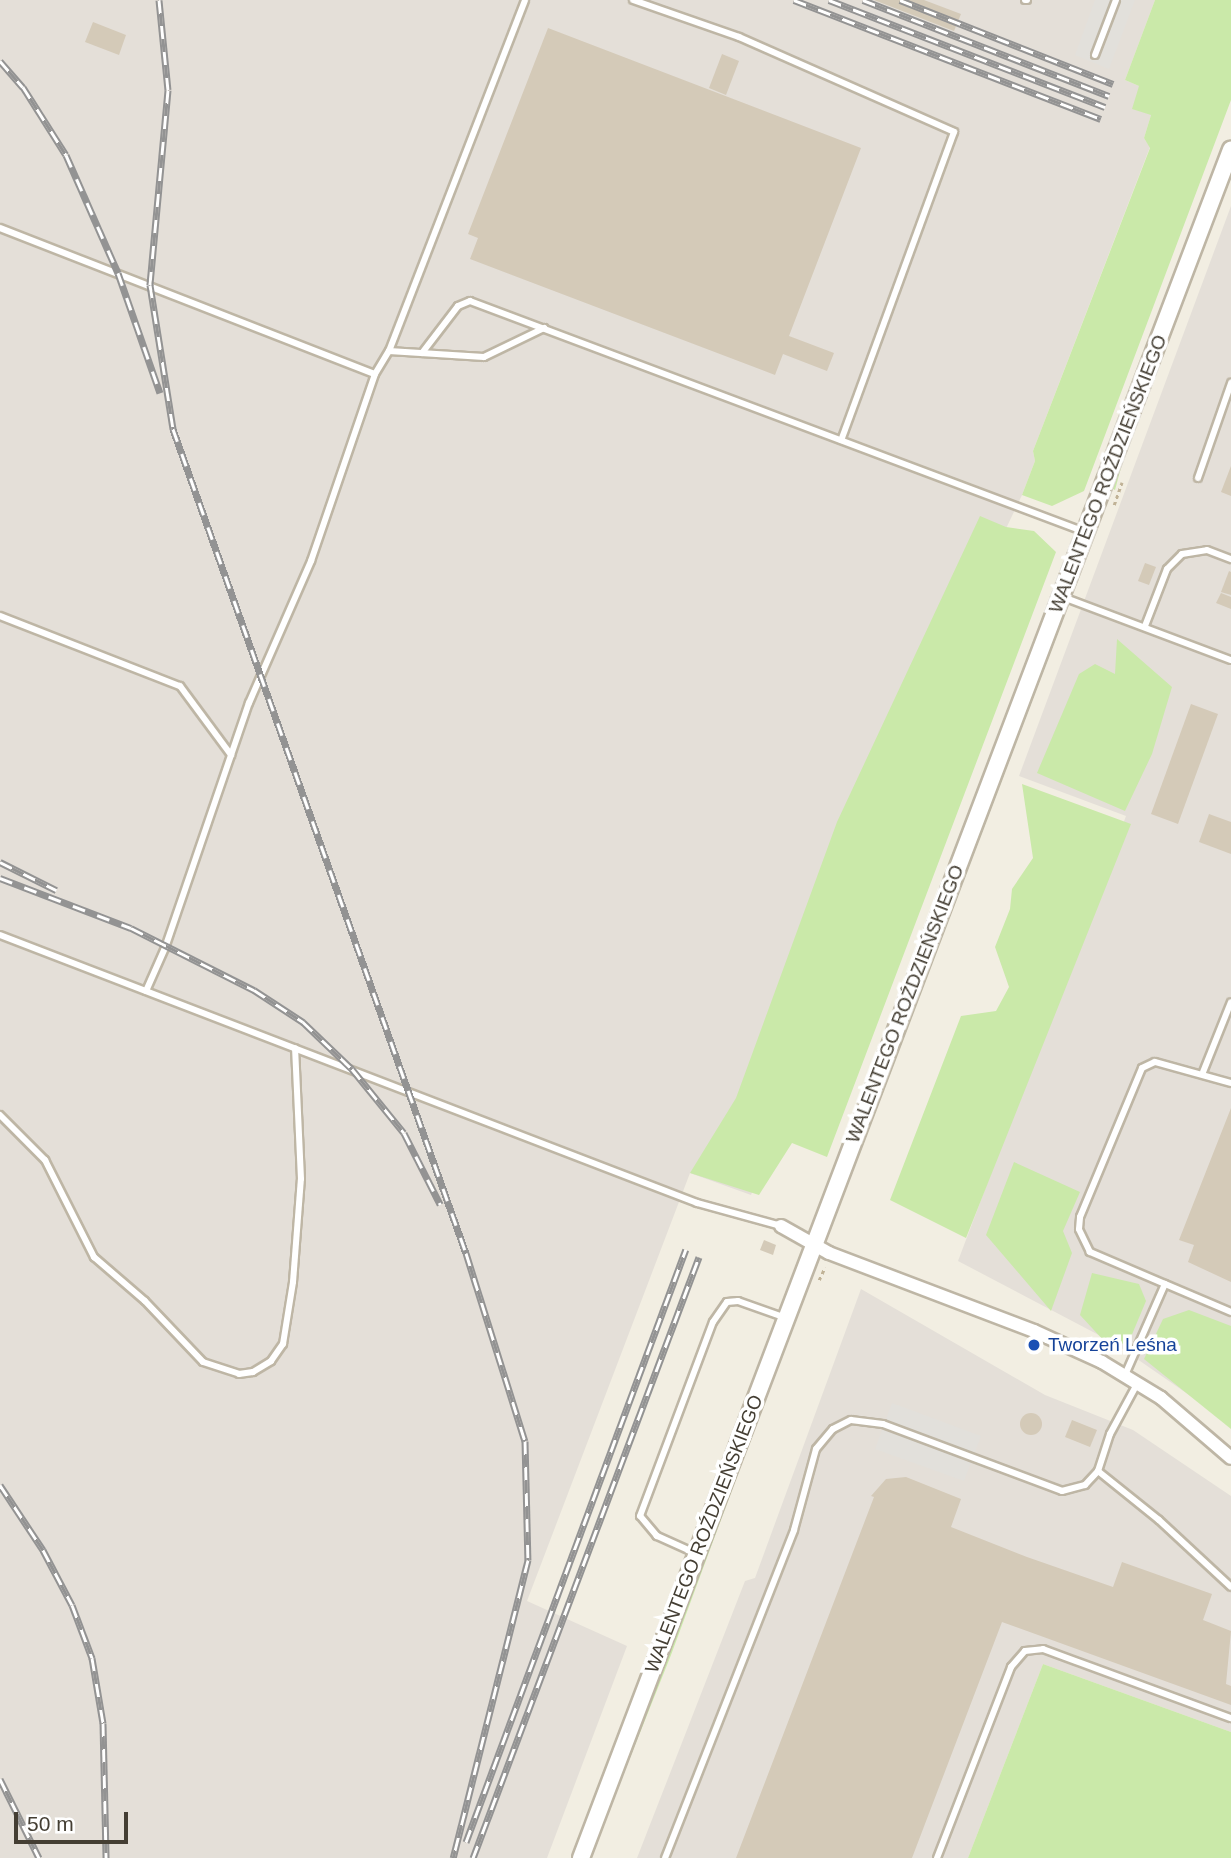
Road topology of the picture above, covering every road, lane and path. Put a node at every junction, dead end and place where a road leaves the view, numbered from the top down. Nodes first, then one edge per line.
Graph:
1 (525, 0) edge
2 (633, 0) edge
3 (1115, 0) edge
4 (1095, 55) dead end
5 (1231, 150) edge
6 (0, 228) edge
7 (544, 328) junction
8 (388, 351) junction
9 (422, 353) junction
10 (375, 374) junction
11 (1231, 383) edge
12 (841, 440) junction
13 (1198, 478) dead end
14 (1086, 532) junction
15 (1231, 559) edge
16 (1061, 596) junction
17 (0, 616) edge
18 (1145, 626) junction
19 (1231, 660) edge
20 (231, 755) junction
21 (0, 935) edge
22 (146, 991) junction
23 (1231, 1002) edge
24 (295, 1048) junction
25 (1203, 1072) junction
26 (1231, 1083) edge
27 (0, 1115) edge
28 (781, 1226) joint
29 (814, 1244) junction
30 (1165, 1284) junction
31 (1231, 1312) edge
32 (786, 1318) junction
33 (1125, 1376) junction
34 (1138, 1383) junction
35 (1231, 1458) edge
36 (1098, 1471) junction
37 (697, 1553) junction
38 (1231, 1587) edge
39 (1231, 1717) edge
40 (581, 1858) edge
41 (665, 1858) edge
42 (937, 1858) edge

1 - 8 lane
2 - 12 lane
3 - 4 lane
5 - 14 street, WALENTEGO ROŹDZIEŃSKIEGO
6 - 10 lane
7 - 9 lane
7 - 9 lane
7 - 12 lane
8 - 9 lane
8 - 10 lane
10 - 20 lane
11 - 13 lane
12 - 14 lane
14 - 16 street, WALENTEGO ROŹDZIEŃSKIEGO
15 - 18 lane
16 - 18 lane
16 - 29 street, WALENTEGO ROŹDZIEŃSKIEGO
17 - 20 lane
18 - 19 lane
20 - 22 lane
21 - 22 lane
22 - 24 lane
23 - 25 lane
24 - 27 lane
24 - 28 lane
25 - 26 lane
25 - 30 lane
28 - 29 street
29 - 32 street, WALENTEGO ROŹDZIEŃSKIEGO
29 - 33 street
30 - 31 lane
30 - 33 lane
32 - 37 street, WALENTEGO ROŹDZIEŃSKIEGO
32 - 37 lane
33 - 34 street
34 - 35 street
34 - 36 lane
36 - 38 lane
36 - 41 lane
37 - 40 street, WALENTEGO ROŹDZIEŃSKIEGO
39 - 42 lane

